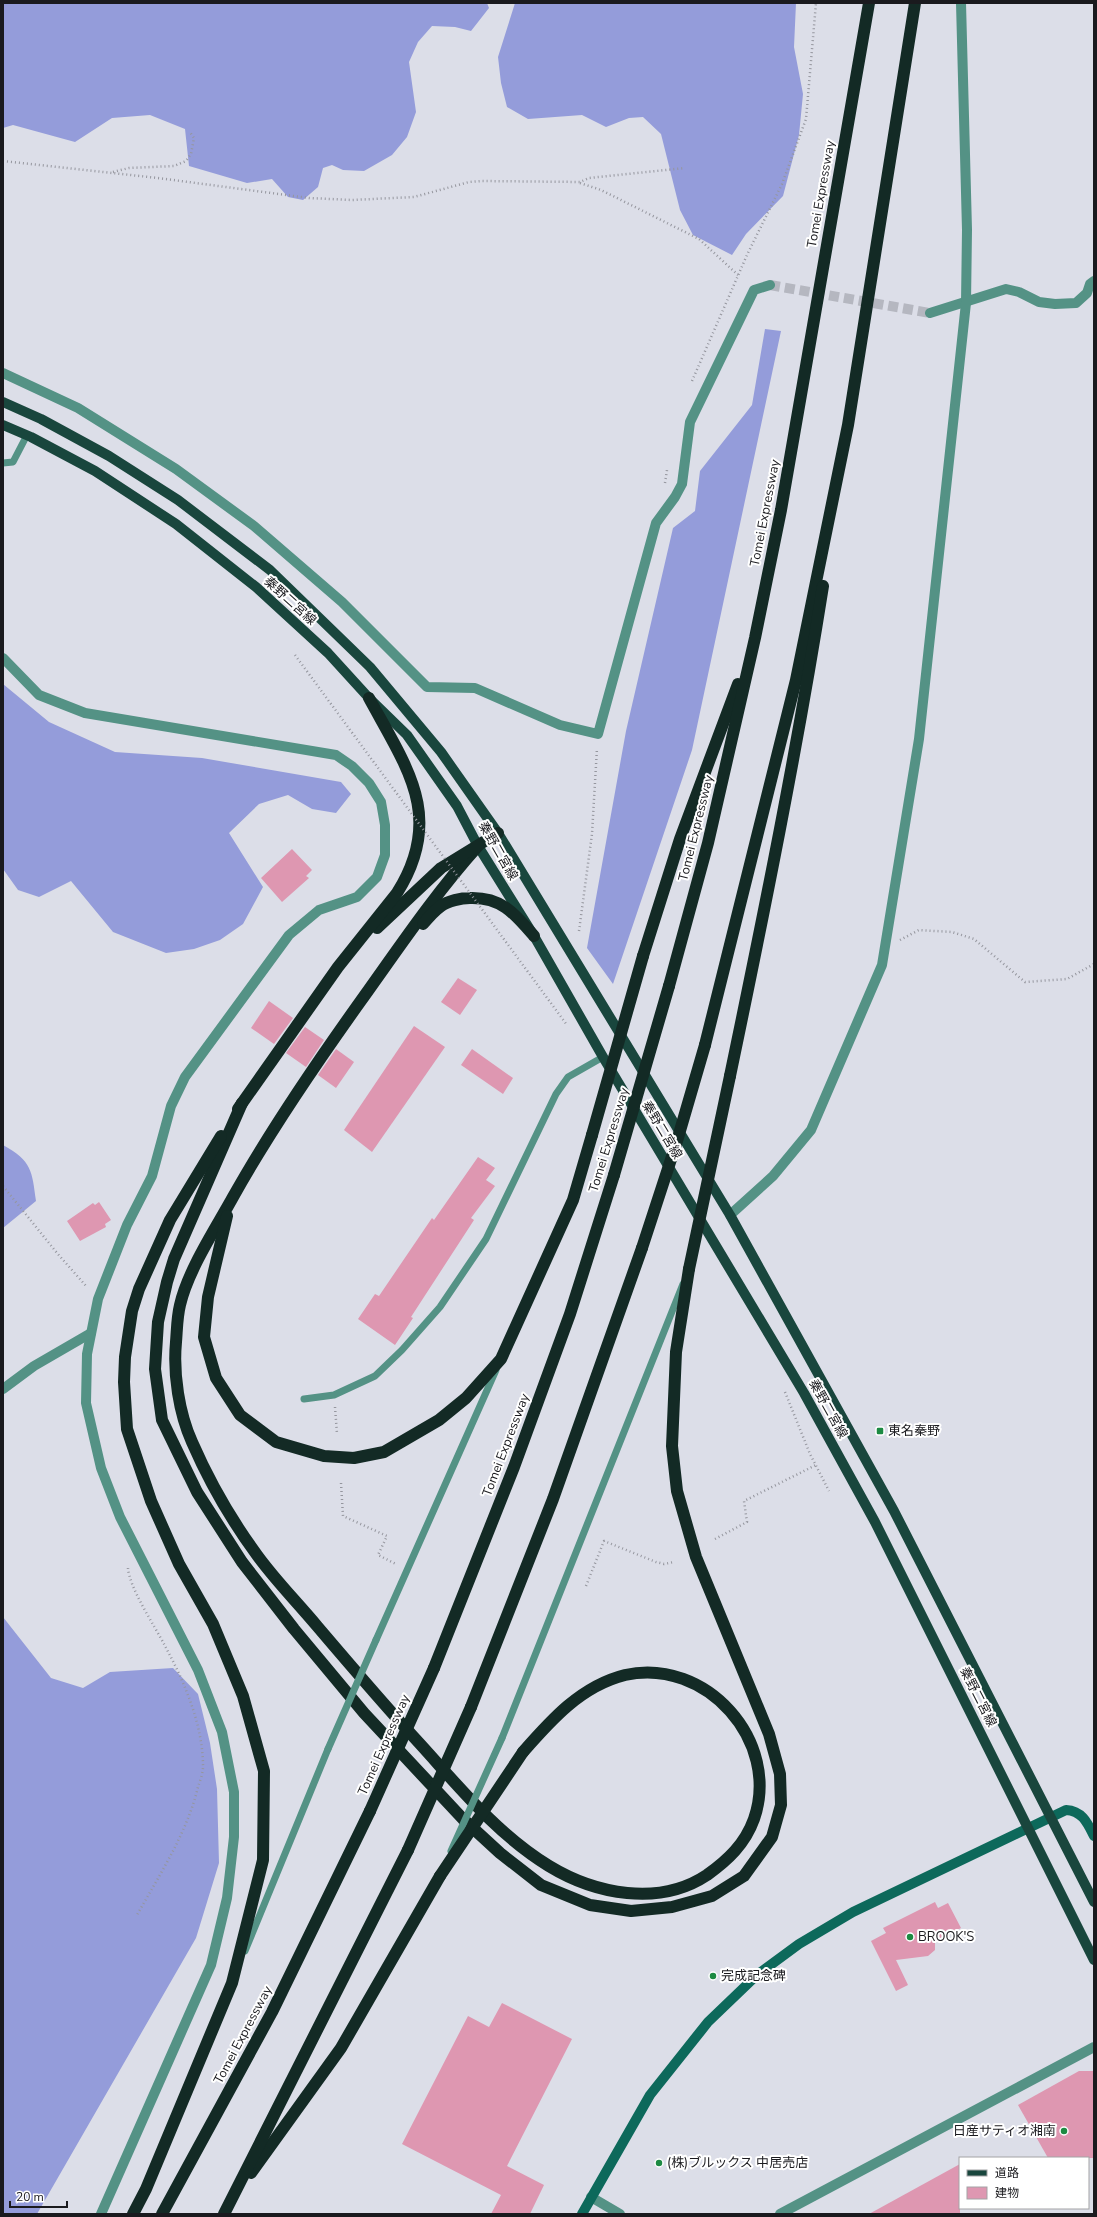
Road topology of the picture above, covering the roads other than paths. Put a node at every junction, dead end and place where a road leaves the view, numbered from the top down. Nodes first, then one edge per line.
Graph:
1 (869, 3) edge
2 (915, 3) edge
3 (961, 3) edge
4 (1094, 281) edge
5 (770, 285) tunnel mouth
6 (966, 303) junction
7 (930, 312) tunnel mouth
8 (3, 373) edge
9 (3, 402) edge
10 (3, 425) edge
11 (848, 425) junction
12 (27, 435) junction
13 (3, 463) edge
14 (755, 638) junction
15 (3, 658) edge
16 (369, 698) junction
17 (498, 833) junction
18 (478, 846) junction
19 (534, 936) junction
20 (400, 945) junction
21 (338, 967) junction
22 (603, 1057) junction
23 (242, 1103) junction
24 (231, 1201) junction
25 (730, 1215) junction
26 (689, 1269) junction
27 (91, 1333) junction
28 (500, 1359) junction
29 (3, 1389) edge
30 (304, 1399) dead end
31 (1051, 1816) junction
32 (1028, 1826) junction
33 (1094, 1836) edge
34 (440, 1876) junction
35 (1094, 1902) edge
36 (1094, 1960) edge
37 (232, 1983) junction
38 (1094, 2046) edge
39 (591, 2198) junction
40 (226, 2210) edge
41 (101, 2214) edge
42 (133, 2214) edge
43 (162, 2214) edge
44 (582, 2214) edge
45 (620, 2214) edge
46 (780, 2214) edge

1 - 14 highway, Tomei Expressway
2 - 11 highway
3 - 6 street
4 - 6 street
5 - 8 street
6 - 7 street
6 - 25 street
9 - 17 main road, 秦野二宮線
10 - 12 main road, 秦野二宮線
11 - 26 highway, bridge
11 - 40 highway, bridge
12 - 13 lane
12 - 16 main road, 秦野二宮線
14 - 28 highway, bridge
14 - 43 highway, Tomei Expressway, bridge
15 - 27 street
16 - 18 main road, 秦野二宮線
16 - 21 highway
17 - 18 highway
17 - 25 main road, 秦野二宮線
18 - 19 main road, 秦野二宮線
18 - 20 highway
18 - 21 highway
19 - 20 highway
19 - 22 main road, 秦野二宮線
20 - 24 highway
21 - 23 highway
22 - 30 lane
22 - 32 main road, 秦野二宮線
23 - 26 highway
23 - 37 highway
24 - 28 highway
24 - 34 highway, bridge
25 - 31 main road, 秦野二宮線
26 - 34 lane, bridge
27 - 29 street
27 - 41 street
28 - 37 lane, bridge
31 - 32 street
31 - 33 street
31 - 35 main road, 秦野二宮線
32 - 36 main road, 秦野二宮線
32 - 39 street
34 - 40 highway
37 - 42 highway
38 - 46 street
39 - 44 street
39 - 45 street

